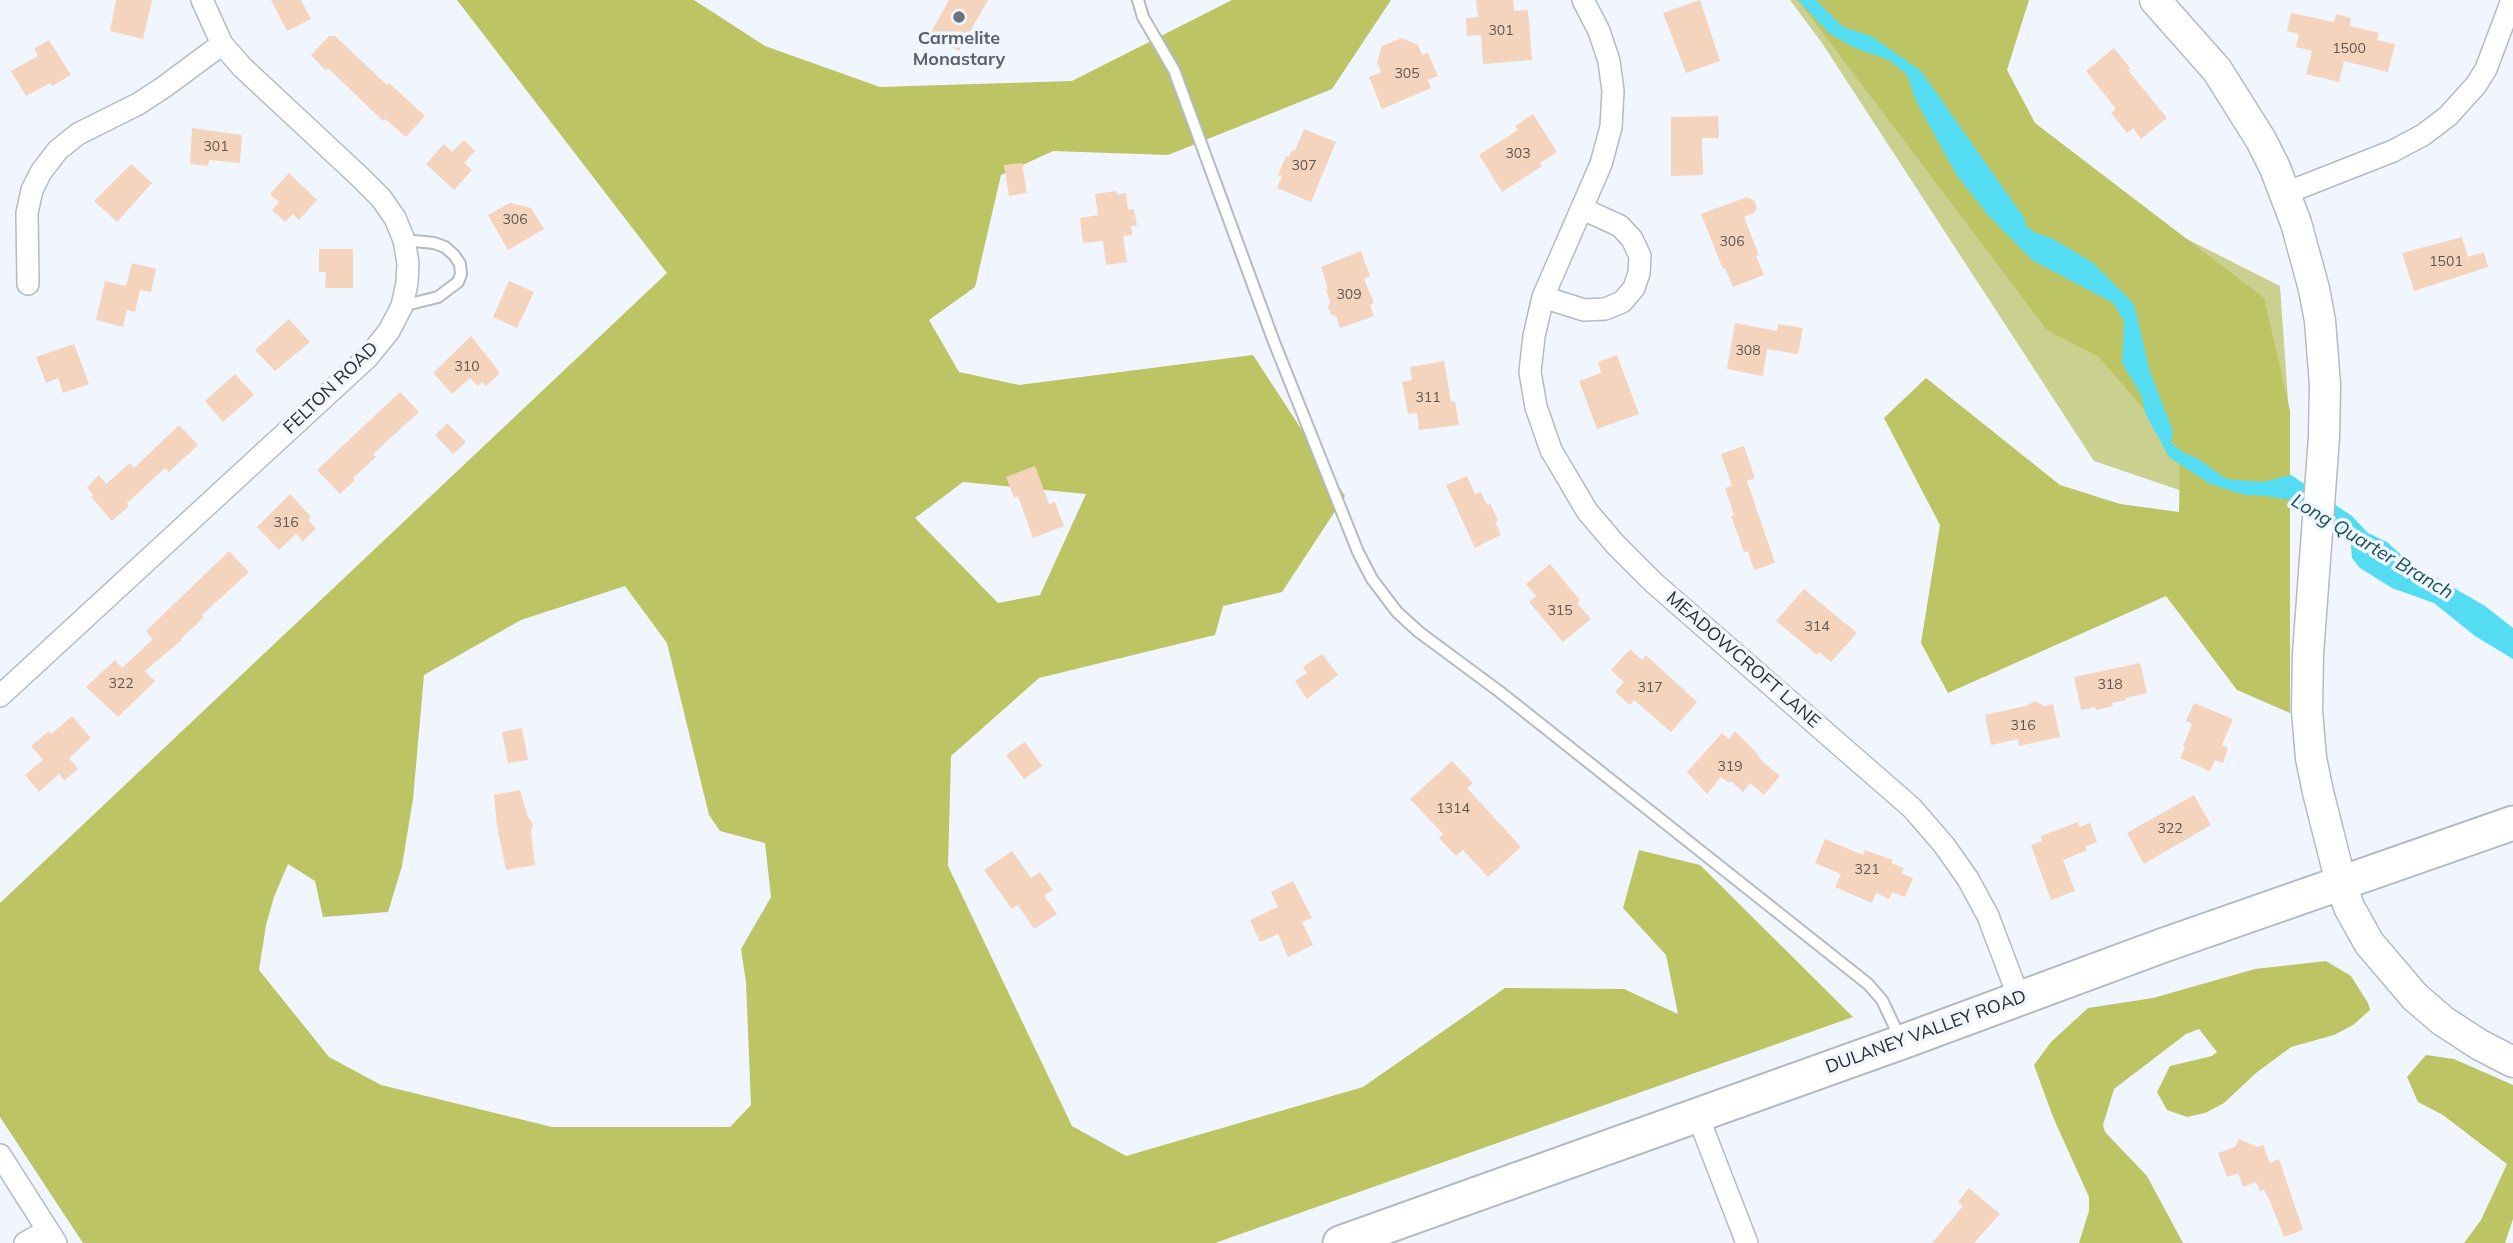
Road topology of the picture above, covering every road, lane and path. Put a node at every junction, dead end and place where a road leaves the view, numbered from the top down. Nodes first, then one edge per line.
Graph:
1 (202, 0) edge
2 (1138, 0) edge
3 (1583, 0) edge
4 (2155, 0) edge
5 (2512, 0) edge
6 (222, 44) junction
7 (2286, 194) junction
8 (1583, 209) junction
9 (404, 240) junction
10 (28, 284) dead end
11 (1543, 297) junction
12 (402, 306) junction
13 (0, 696) edge
14 (2513, 823) edge
15 (2341, 883) junction
16 (2020, 998) junction
17 (1902, 1042) junction
18 (2513, 1062) edge
19 (1697, 1114) junction
20 (0, 1155) edge
21 (52, 1237) edge
22 (25, 1243) edge
23 (1340, 1243) edge
24 (1747, 1243) edge

1 - 6 street, FELTON ROAD
2 - 17 lane
3 - 8 street, MEADOWCROFT LANE
4 - 7 street
5 - 7 street
6 - 9 street, FELTON ROAD
6 - 10 street
7 - 15 street
8 - 11 street, MEADOWCROFT LANE
8 - 11 street
9 - 12 street, FELTON ROAD
9 - 12 lane
11 - 16 street, MEADOWCROFT LANE
12 - 13 street, FELTON ROAD
14 - 15 main road, DULANEY VALLEY ROAD
15 - 16 main road, DULANEY VALLEY ROAD
15 - 18 street
16 - 17 main road, DULANEY VALLEY ROAD
17 - 19 main road, DULANEY VALLEY ROAD
19 - 23 main road, DULANEY VALLEY ROAD
19 - 24 street
20 - 21 street
21 - 22 street

